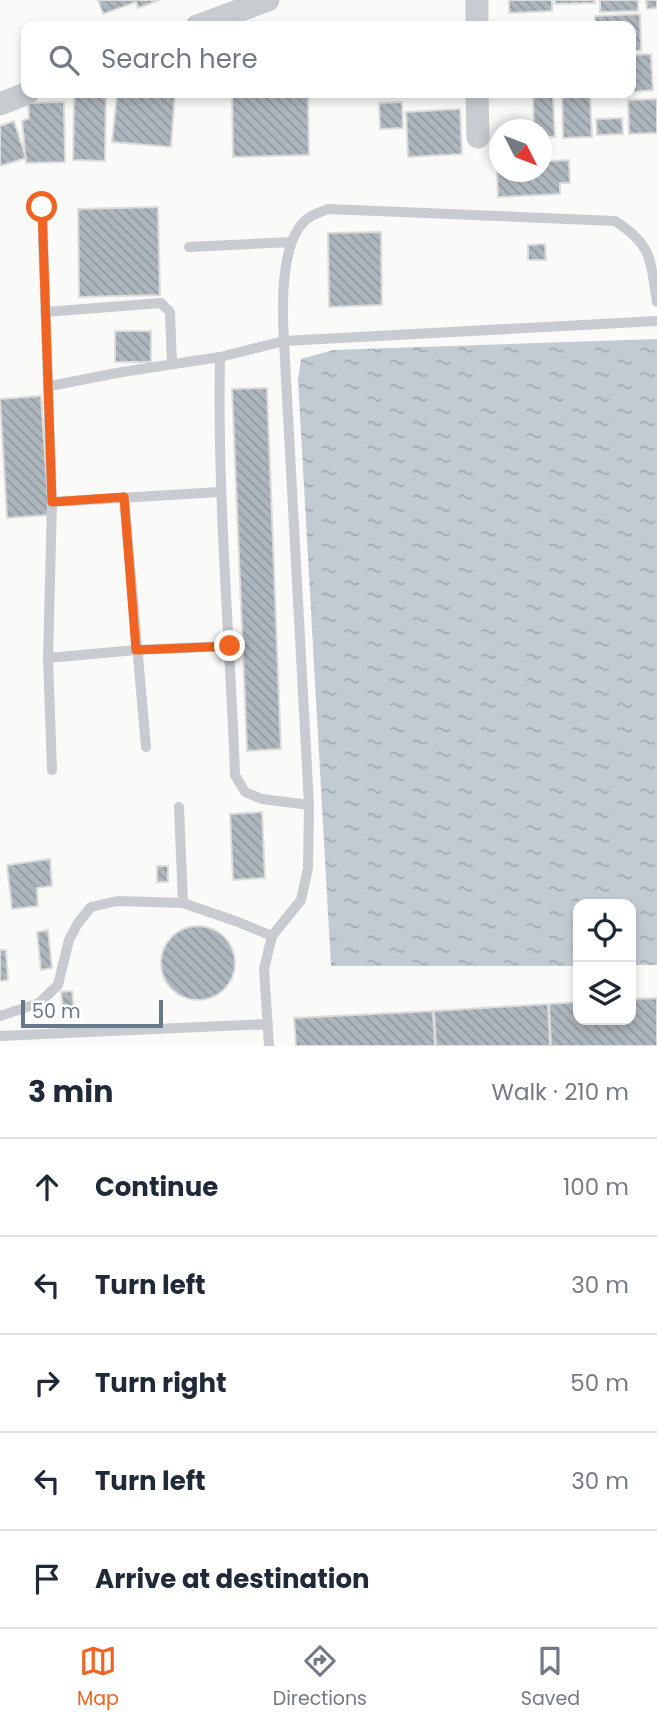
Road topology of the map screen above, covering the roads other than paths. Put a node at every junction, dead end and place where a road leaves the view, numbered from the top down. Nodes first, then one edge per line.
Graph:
1 (268, 0) edge
2 (477, 0) edge
3 (211, 21) edge
4 (477, 21) edge
5 (21, 96) edge
6 (477, 98) edge
7 (0, 104) edge
8 (478, 137) dead end
9 (42, 207) dead end
10 (291, 242) junction
11 (188, 247) dead end
12 (657, 302) edge
13 (45, 312) junction
14 (657, 321) edge
15 (284, 341) junction
16 (220, 357) junction
17 (173, 364) junction
18 (50, 386) junction
19 (220, 492) junction
20 (124, 497) junction
21 (52, 502) junction
22 (230, 646) junction
23 (136, 650) junction
24 (48, 658) junction
25 (146, 747) dead end
26 (52, 770) dead end
27 (309, 805) junction
28 (179, 807) dead end
29 (183, 904) junction
30 (272, 936) junction
31 (0, 1016) edge
32 (268, 1024) junction
33 (1, 1035) edge
34 (269, 1046) edge

1 - 3 street
2 - 4 street
5 - 7 street
6 - 8 street
9 - 13 lane
10 - 11 lane
10 - 12 lane
10 - 15 lane
13 - 17 lane
13 - 18 lane
14 - 15 lane
15 - 16 lane
15 - 27 lane
16 - 17 lane
16 - 19 lane
17 - 18 lane
18 - 21 lane
19 - 20 lane
19 - 22 lane
20 - 21 lane
20 - 23 lane
21 - 24 lane
22 - 23 lane
22 - 27 lane
23 - 24 lane
23 - 25 lane
24 - 26 lane
27 - 30 lane
28 - 29 lane
29 - 30 lane
29 - 31 lane
30 - 32 lane
32 - 33 lane
32 - 34 lane

